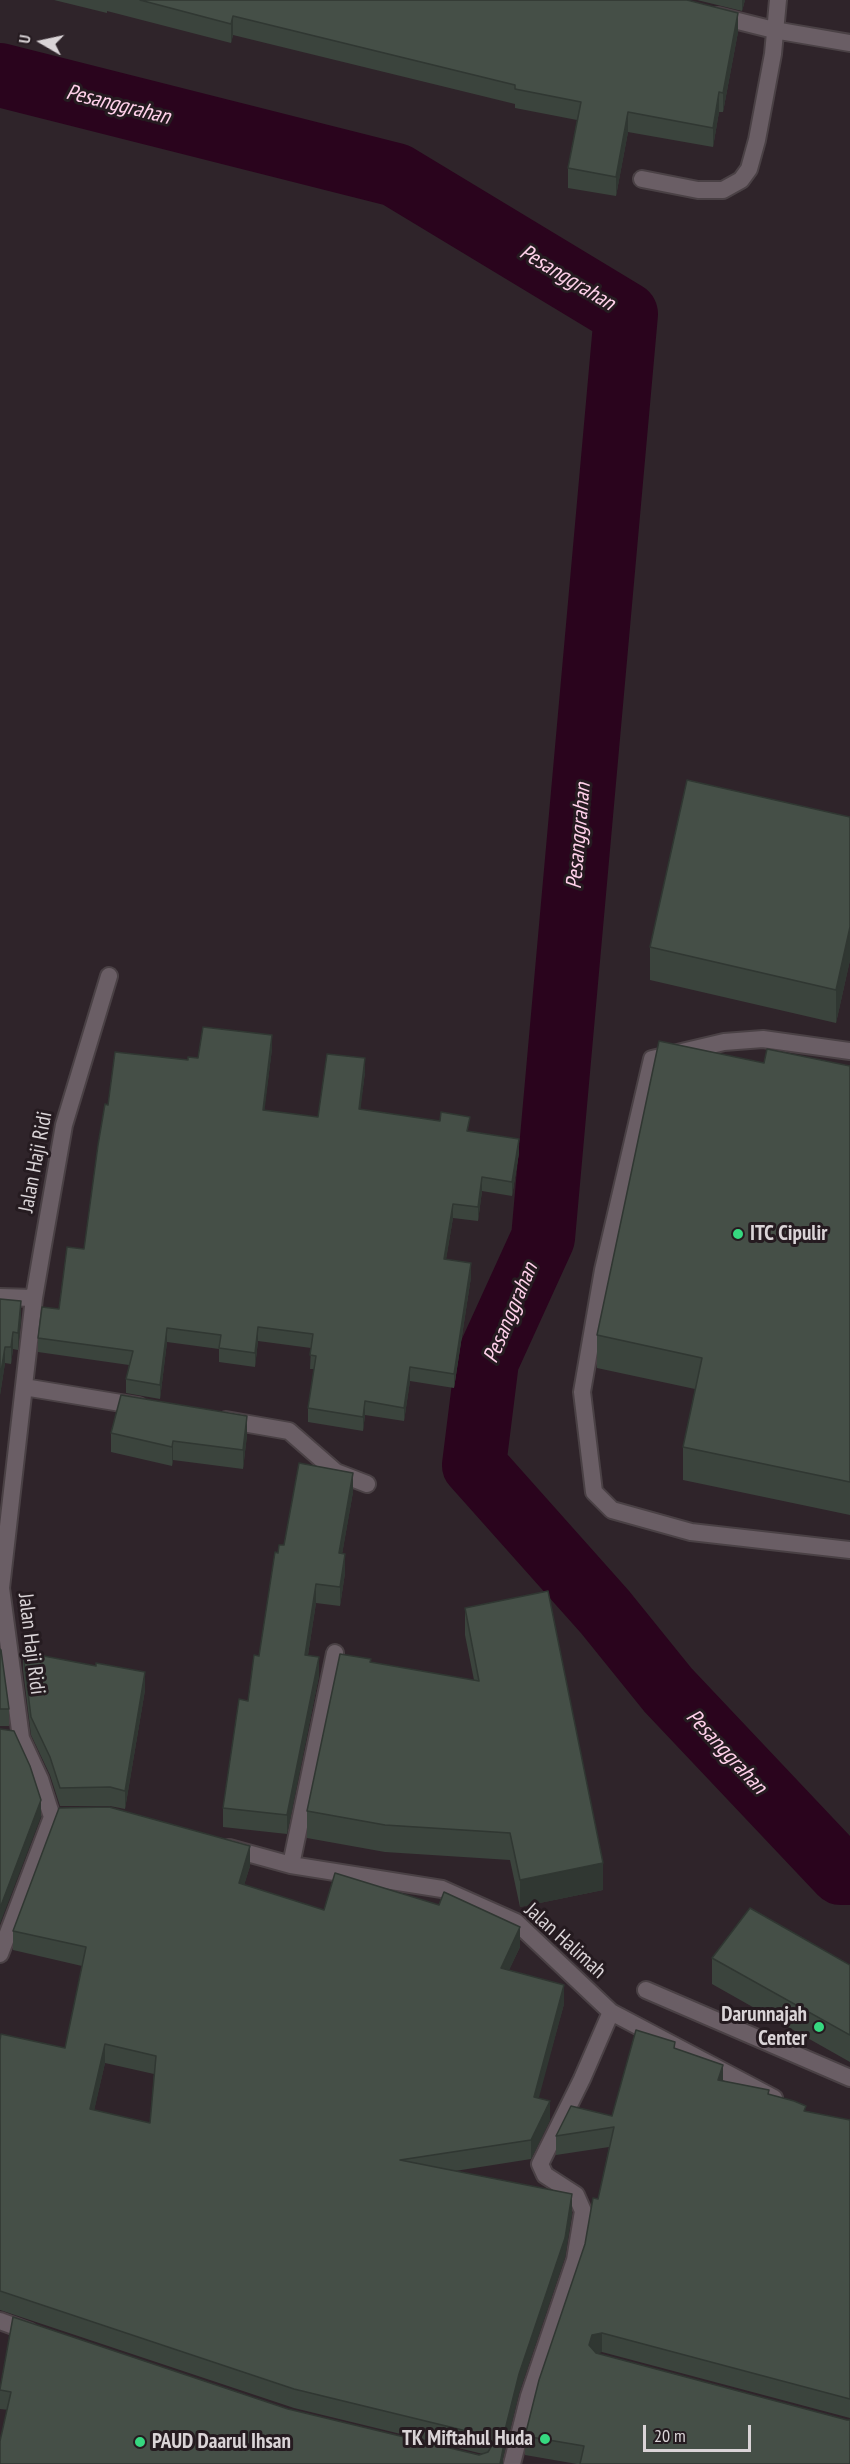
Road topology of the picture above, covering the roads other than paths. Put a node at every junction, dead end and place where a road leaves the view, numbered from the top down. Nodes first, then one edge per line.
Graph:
1 (778, 0) edge
2 (697, 11) edge
3 (774, 30) junction
4 (850, 43) edge
5 (642, 179) dead end
6 (109, 976) dead end
7 (850, 1051) edge
8 (0, 1297) edge
9 (34, 1298) junction
10 (24, 1387) junction
11 (151, 1408) edge
12 (209, 1417) edge
13 (6, 1483) edge
14 (367, 1484) dead end
15 (850, 1550) edge
16 (335, 1653) dead end
17 (0, 1736) edge
18 (21, 1738) junction
19 (214, 1845) edge
20 (291, 1865) junction
21 (0, 1954) edge
22 (646, 1990) dead end
23 (611, 2012) junction
24 (850, 2078) edge
25 (787, 2104) edge
26 (0, 2321) edge
27 (45, 2336) edge
28 (512, 2464) edge

1 - 3 street
2 - 3 street
3 - 4 street
3 - 5 street
6 - 9 street, Jalan Haji Ridi
7 - 15 street
8 - 9 street
9 - 10 street, Jalan Haji Ridi
10 - 11 street
10 - 13 street, Jalan Haji Ridi
12 - 14 street
13 - 18 street, Jalan Haji Ridi
16 - 20 street
17 - 18 street
18 - 21 street, Jalan Haji Ridi
19 - 20 street, Jalan Halimah
20 - 23 street, Jalan Halimah
22 - 24 street
23 - 25 street, Jalan Halimah
23 - 28 street
26 - 27 street

